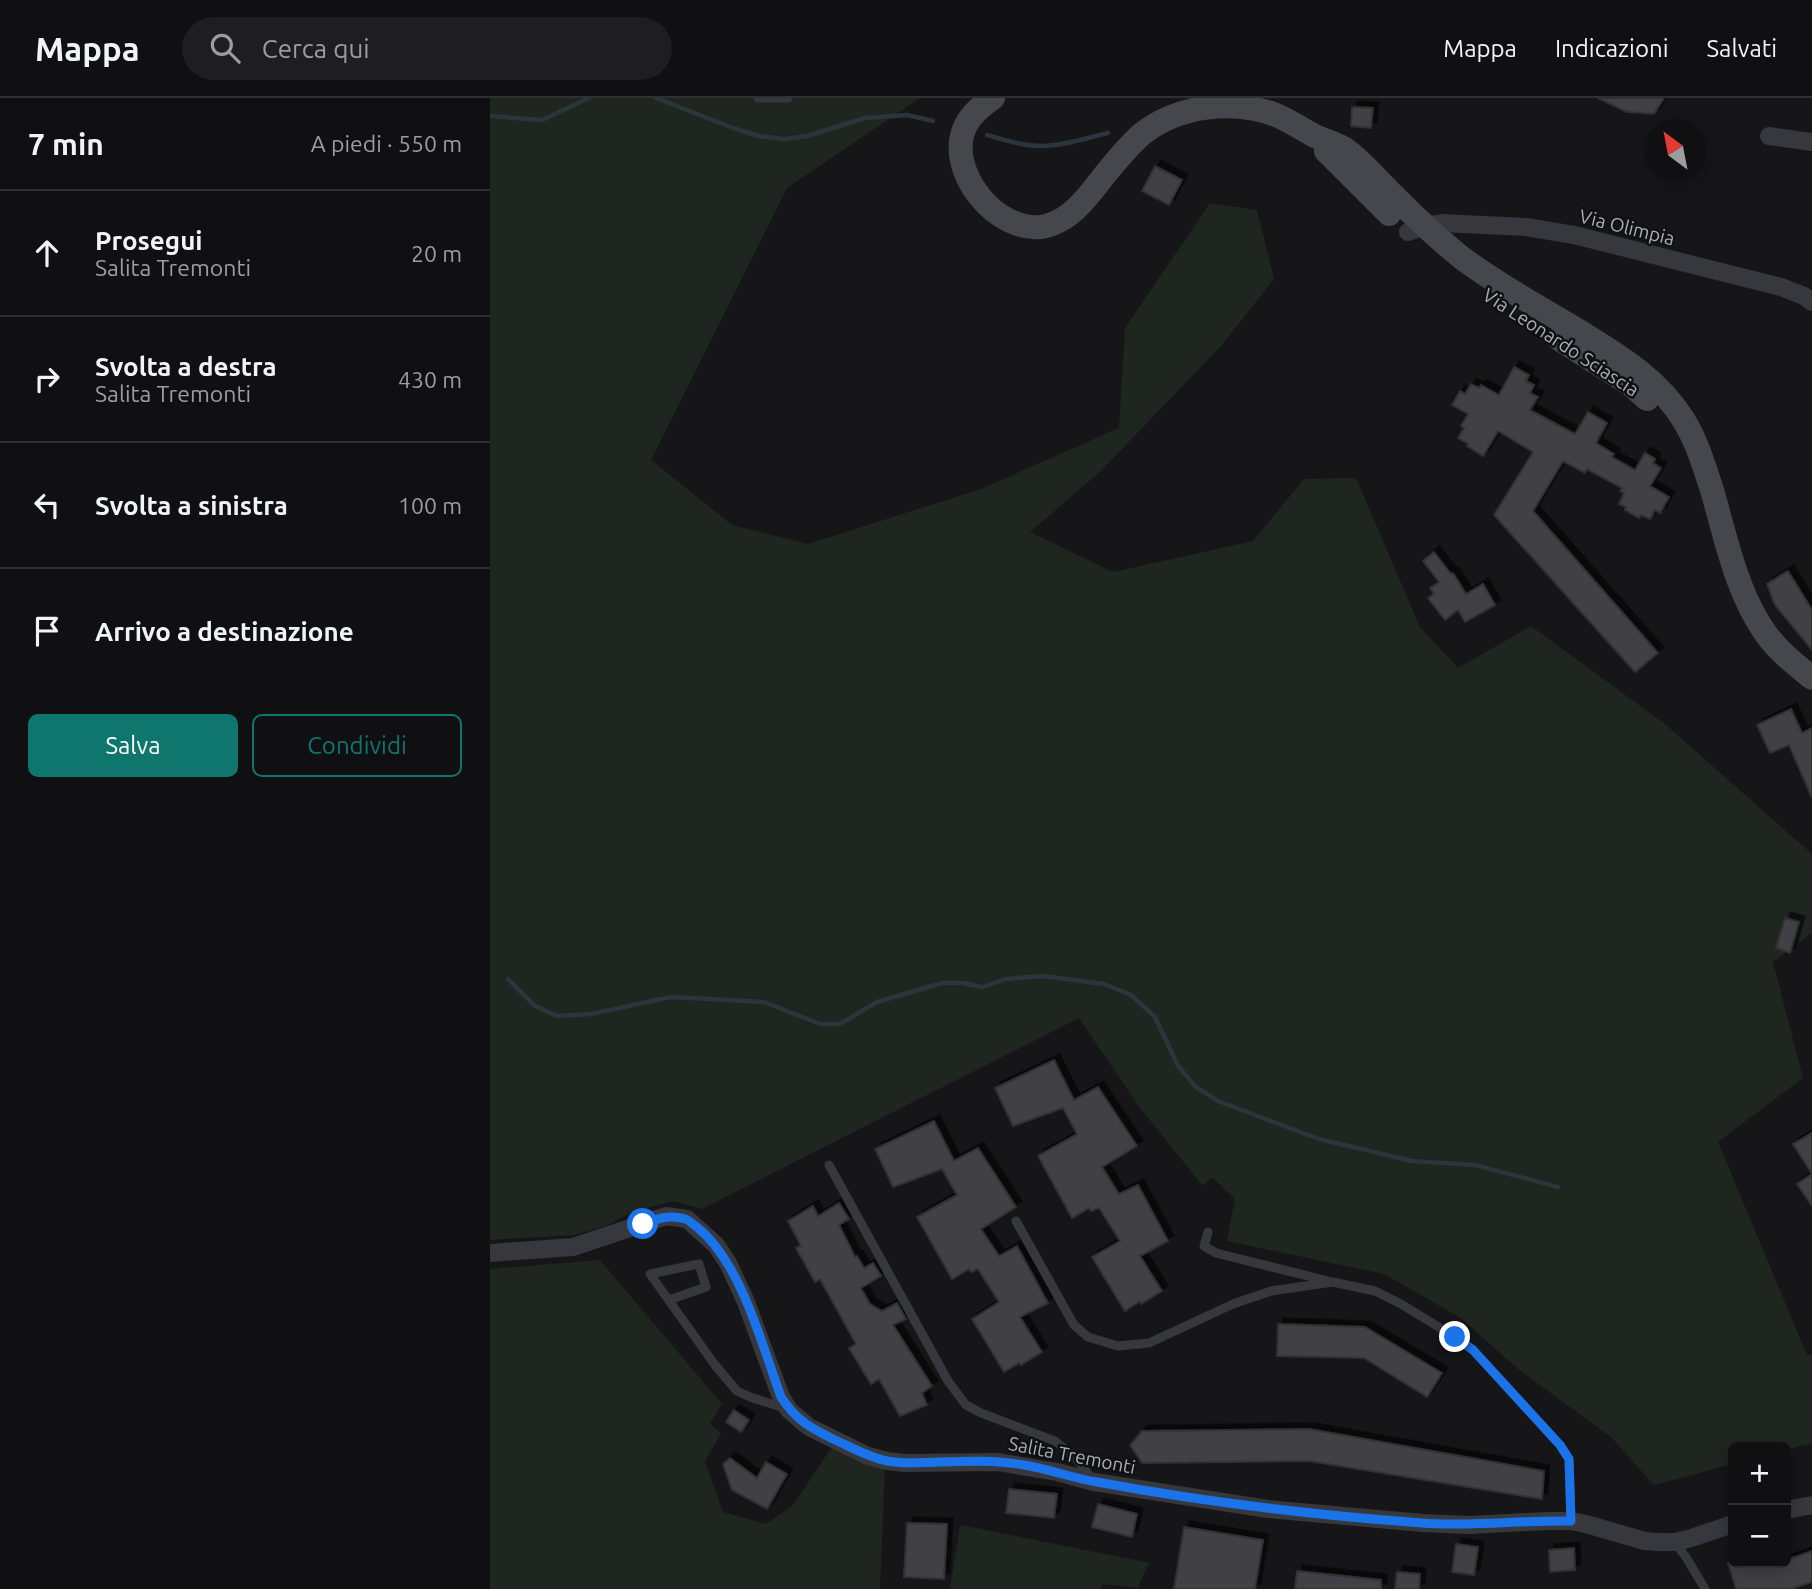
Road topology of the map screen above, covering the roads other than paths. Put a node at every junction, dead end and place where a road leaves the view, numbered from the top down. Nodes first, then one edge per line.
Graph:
1 (758, 98) edge
2 (788, 98) edge
3 (981, 101) edge
4 (1769, 136) dead end
5 (1812, 142) edge
6 (1416, 229) junction
7 (1812, 302) edge
8 (1574, 338) junction
9 (1812, 678) edge
10 (1812, 696) edge
11 (829, 1165) dead end
12 (1016, 1221) dead end
13 (1208, 1232) dead end
14 (490, 1253) edge
15 (1333, 1282) junction
16 (669, 1300) junction
17 (789, 1410) junction
18 (1094, 1482) junction
19 (1812, 1505) edge
20 (1791, 1509) edge
21 (1571, 1521) junction
22 (1728, 1526) edge
23 (1674, 1542) junction
24 (1705, 1589) edge

1 - 2 lane
3 - 6 street, Via Leonardo Sciascia
4 - 5 street
6 - 7 street, Via Olimpia
6 - 8 street, Via Leonardo Sciascia
8 - 9 street, Via Leonardo Sciascia
8 - 10 street, Via Leonardo Sciascia
11 - 18 lane
12 - 15 lane
13 - 15 lane
14 - 17 street, Salita Tremonti
15 - 21 lane
16 - 16 lane
16 - 17 lane
17 - 18 street, Salita Tremonti
18 - 21 street, Salita Tremonti
19 - 20 street
21 - 23 street, Salita Tremonti
22 - 23 street, Salita Tremonti
23 - 24 lane

